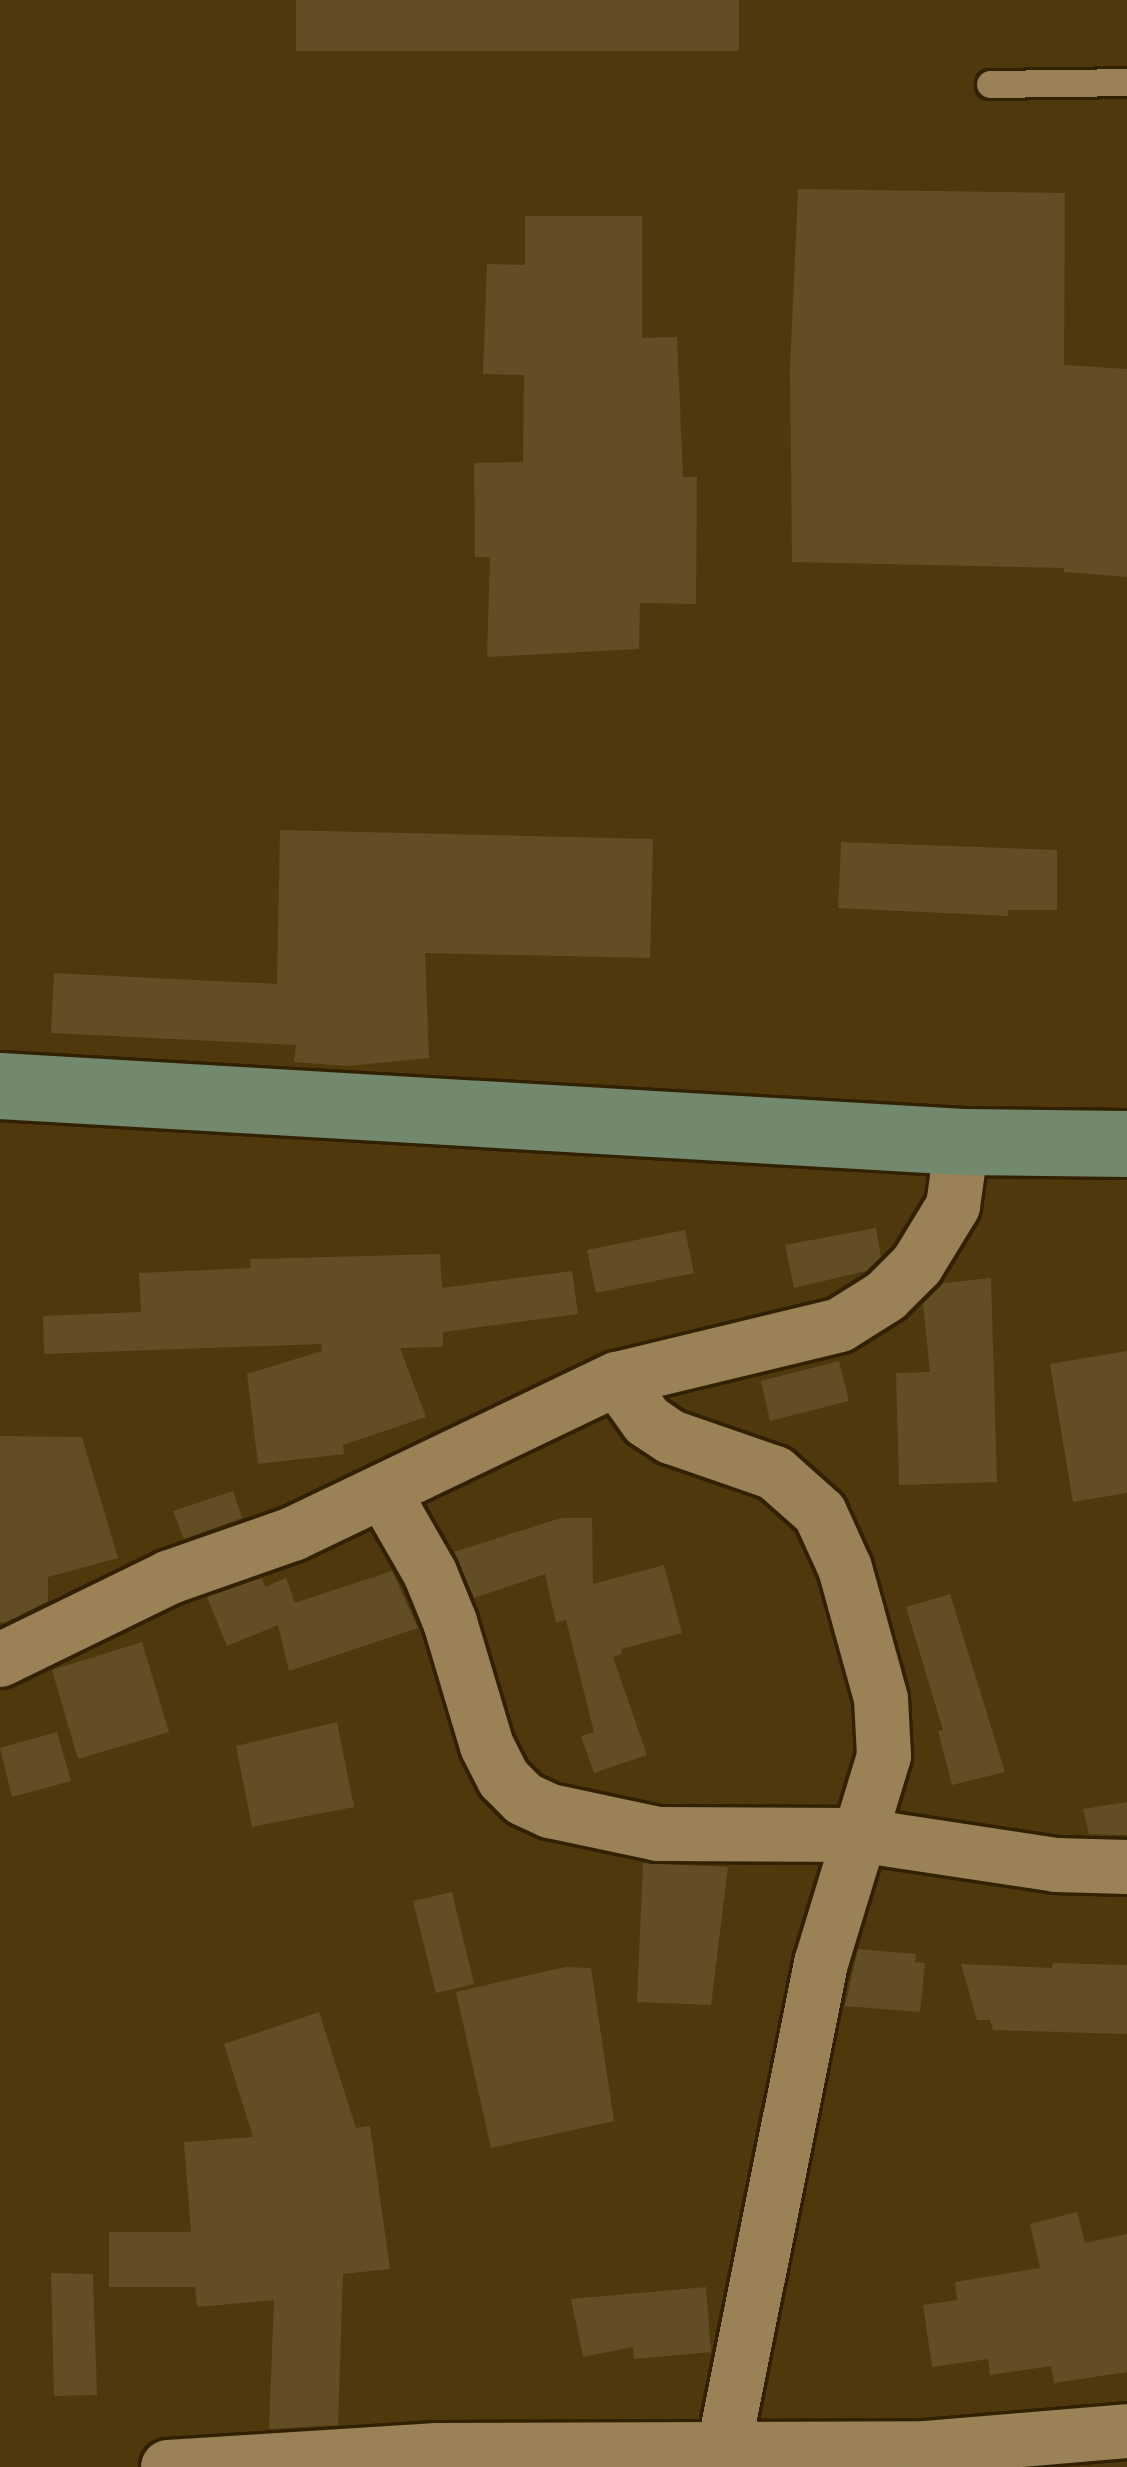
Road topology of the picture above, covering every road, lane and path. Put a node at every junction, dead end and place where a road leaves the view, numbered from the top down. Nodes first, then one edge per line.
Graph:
1 (1127, 82) edge
2 (990, 84) dead end
3 (0, 1086) edge
4 (962, 1142) junction
5 (1127, 1144) edge
6 (617, 1379) junction
7 (383, 1491) junction
8 (0, 1660) edge
9 (858, 1835) junction
10 (1127, 1867) edge
11 (1127, 2431) edge
12 (720, 2458) edge
13 (168, 2467) edge

1 - 2 lane
3 - 4 main road
4 - 5 main road
4 - 6 street
6 - 7 street
6 - 9 street
7 - 8 street
7 - 9 street
9 - 10 street
9 - 12 street
11 - 12 street
12 - 13 street

